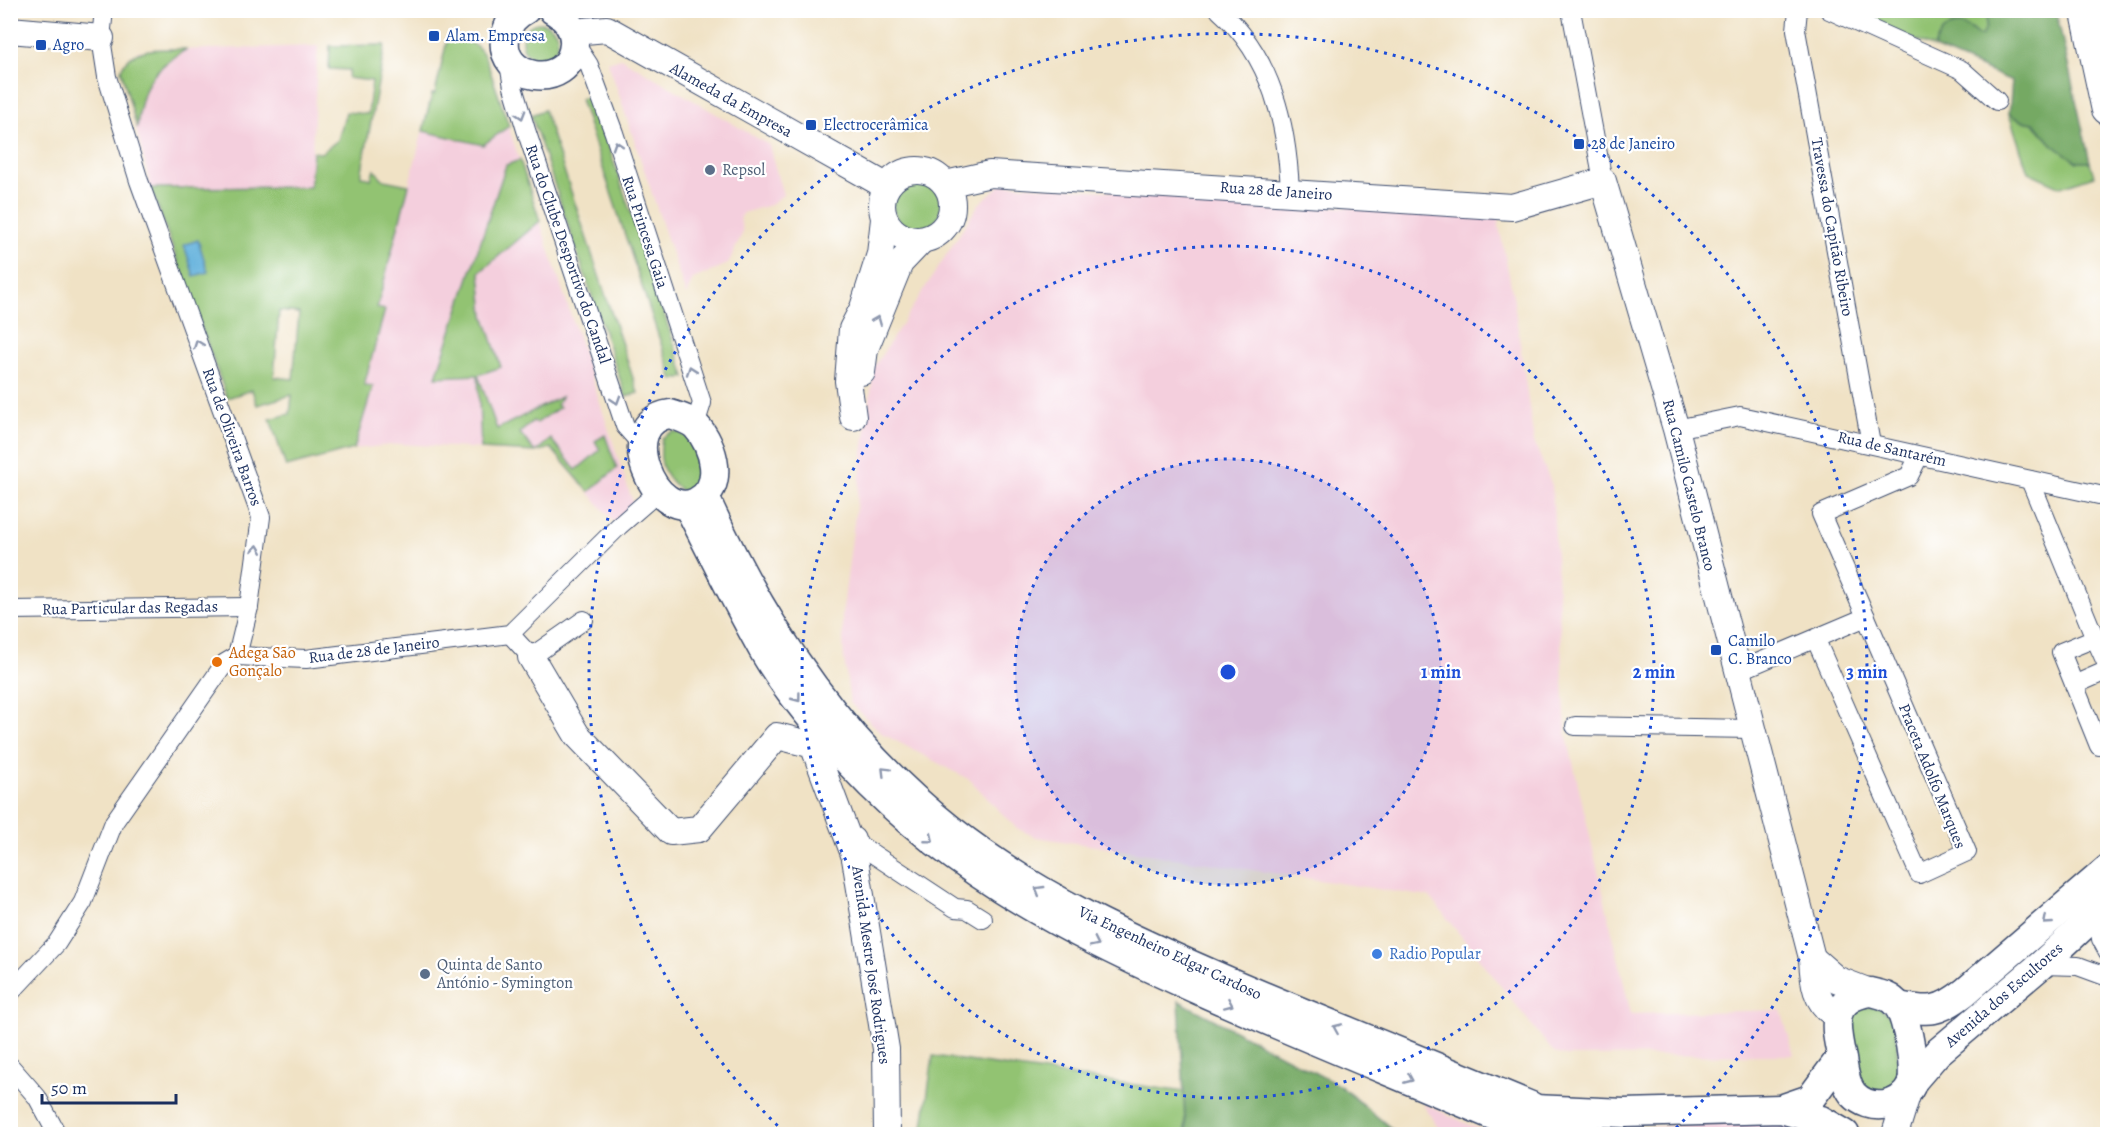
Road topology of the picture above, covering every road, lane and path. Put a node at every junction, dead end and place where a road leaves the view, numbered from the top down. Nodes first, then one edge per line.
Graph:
1 (105, 10) edge
2 (525, 10) edge
3 (553, 10) edge
4 (1219, 10) edge
5 (1571, 10) edge
6 (1798, 10) edge
7 (1829, 10) edge
8 (2087, 10) edge
9 (10, 30) edge
10 (573, 37) junction
11 (101, 38) junction
12 (508, 58) junction
13 (1998, 102) dead end
14 (2108, 108) edge
15 (1603, 181) junction
16 (946, 184) junction
17 (886, 186) junction
18 (1290, 191) junction
19 (884, 219) junction
20 (922, 240) junction
21 (695, 425) junction
22 (1676, 429) junction
23 (641, 444) junction
24 (1871, 444) junction
25 (1919, 456) junction
26 (2030, 480) junction
27 (658, 492) junction
28 (2108, 497) edge
29 (696, 501) junction
30 (249, 607) junction
31 (10, 610) edge
32 (1866, 617) junction
33 (584, 620) dead end
34 (510, 634) junction
35 (2095, 638) junction
36 (1816, 640) junction
37 (237, 656) junction
38 (531, 657) junction
39 (2108, 668) edge
40 (1736, 672) junction
41 (2074, 684) junction
42 (1575, 726) dead end
43 (1752, 729) junction
44 (2099, 746) dead end
45 (853, 843) junction
46 (2108, 869) edge
47 (2099, 906) edge
48 (984, 919) dead end
49 (2108, 952) edge
50 (1812, 958) junction
51 (2041, 965) junction
52 (1180, 971) junction
53 (2108, 977) edge
54 (1870, 992) junction
55 (10, 993) edge
56 (1898, 1006) junction
57 (1837, 1016) junction
58 (1842, 1057) junction
59 (10, 1066) edge
60 (1910, 1087) junction
61 (1781, 1109) junction
62 (1523, 1113) junction
63 (57, 1134) edge
64 (886, 1134) edge
65 (1587, 1134) edge
66 (1845, 1134) edge
67 (1896, 1134) edge

1 - 11 street, Rua de Oliveira Barros
2 - 12 main road
3 - 10 main road
4 - 18 street
5 - 15 street, Rua Camilo Castelo Branco
6 - 24 street, Travessa do Capitão Ribeiro
7 - 13 street
8 - 14 highway
9 - 11 street
10 - 12 main road
10 - 17 street, Alameda da Empresa
21 -> 10 street, Rua Princesa Gaia
30 -> 11 street, Rua de Oliveira Barros
12 -> 23 street, Rua do Clube Desportivo do Candal
15 - 18 street, Rua 28 de Janeiro
15 - 22 street, Rua Camilo Castelo Branco
16 - 17 street
16 - 18 street, Rua 28 de Janeiro
16 - 20 street
17 - 19 street
19 - 20 street
19 -> 20 street
21 - 23 main road
21 - 29 main road
22 - 24 street, Rua de Santarém
22 - 40 street, Rua Camilo Castelo Branco
23 - 27 main road
24 - 25 street, Rua de Santarém
25 - 26 street, Rua de Santarém
25 - 32 street, Praceta Adolfo Marques
26 - 28 street, Rua de Santarém
26 - 35 street
27 - 29 main road
27 - 34 street
29 - 52 main road, Via Engenheiro Edgar Cardoso
30 - 31 street, Rua Particular das Regadas
30 - 37 street, Rua de Oliveira Barros
32 - 36 street
32 - 36 street, Praceta Adolfo Marques
33 - 38 street
34 - 37 street, Rua de 28 de Janeiro
34 - 38 street
35 - 39 street
35 - 41 street
36 - 40 street
37 - 55 street
38 - 45 street, Avenida Mestre José Rodrigues
39 - 41 street
40 - 43 street, Rua Camilo Castelo Branco
41 - 44 street
42 - 43 street
43 - 50 street, Rua Camilo Castelo Branco
45 - 48 street
45 - 64 street, Avenida Mestre José Rodrigues
46 - 47 main road, Avenida dos Escultores
47 - 49 street
47 - 51 main road, Avenida dos Escultores
47 -> 56 main road, Avenida dos Escultores
50 - 54 street
50 - 57 street, Rua Camilo Castelo Branco
51 - 53 street
51 - 60 main road, Avenida dos Escultores
62 -> 52 main road, Via Engenheiro Edgar Cardoso
52 -> 62 main road, Via Engenheiro Edgar Cardoso
54 - 56 main road
54 - 57 main road
56 - 60 main road
57 - 58 main road
58 - 60 main road
58 - 61 main road
59 - 63 street
60 - 67 street
61 - 62 main road
61 - 66 main road
62 - 65 main road, Via Engenheiro Edgar Cardoso

